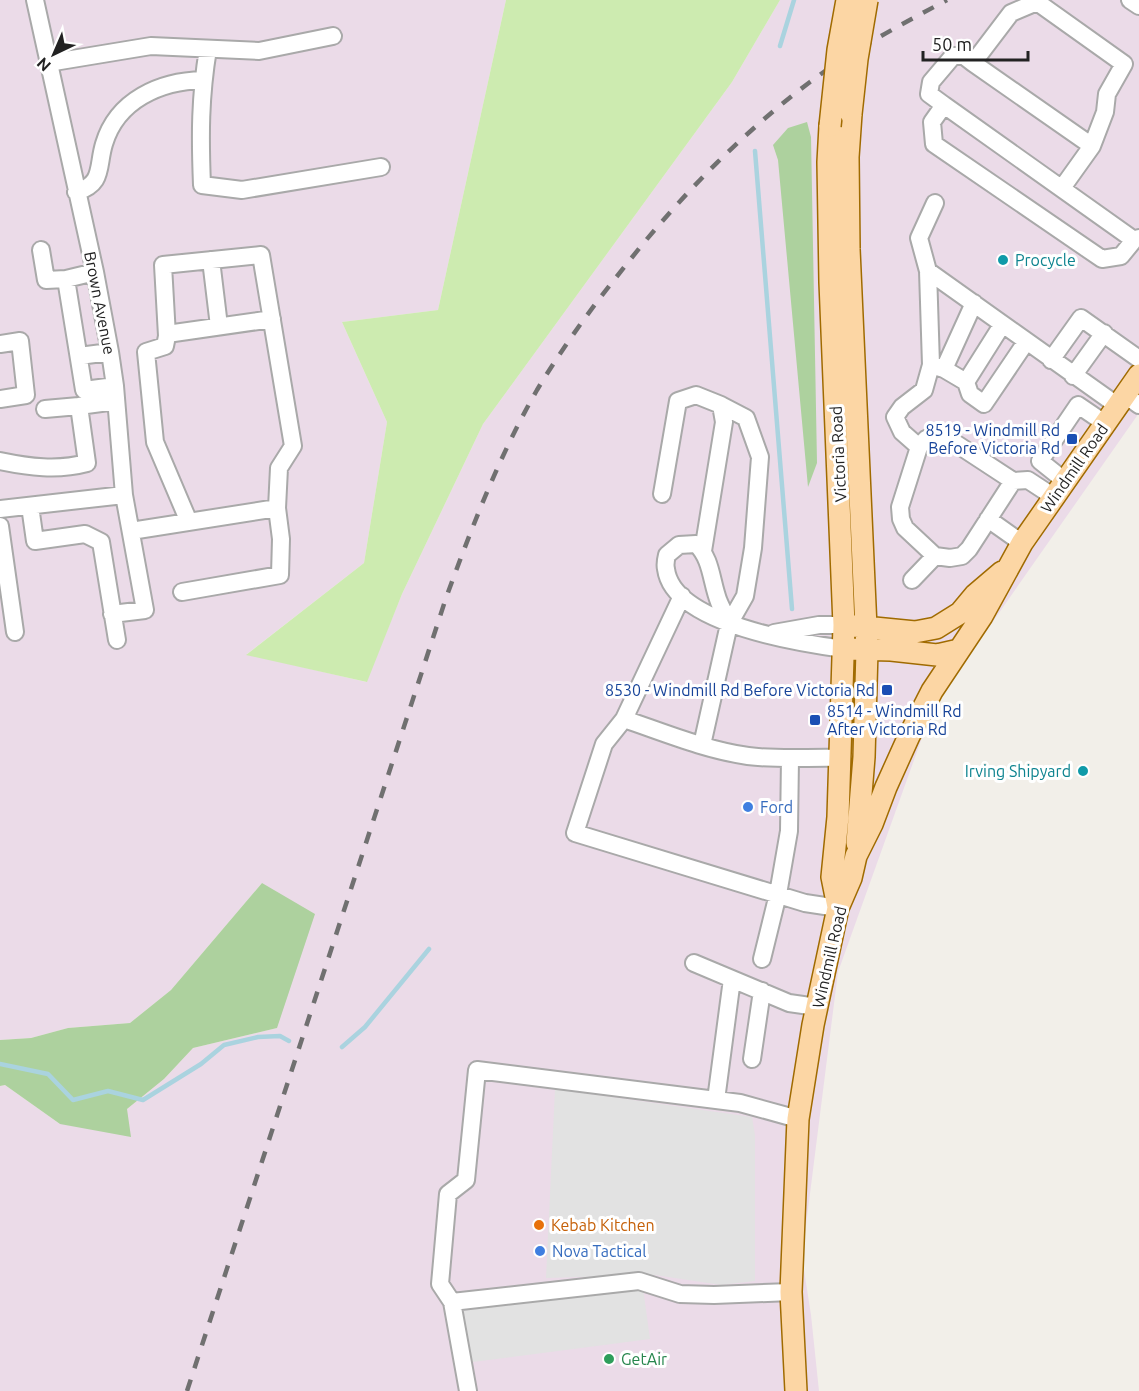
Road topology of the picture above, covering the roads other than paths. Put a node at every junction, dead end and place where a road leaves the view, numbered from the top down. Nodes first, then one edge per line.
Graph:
1 (35, 0) edge
2 (846, 0) edge
3 (867, 0) edge
4 (1130, 0) edge
5 (1139, 6) edge
6 (333, 36) dead end
7 (208, 49) junction
8 (48, 63) junction
9 (974, 63) junction
10 (203, 80) junction
11 (944, 105) junction
12 (1092, 146) junction
13 (381, 167) dead end
14 (1062, 188) junction
15 (76, 192) junction
16 (935, 202) dead end
17 (1137, 239) edge
18 (41, 250) dead end
19 (211, 260) junction
20 (928, 271) junction
21 (94, 272) junction
22 (66, 279) junction
23 (974, 303) junction
24 (272, 319) junction
25 (1002, 325) junction
26 (219, 326) junction
27 (167, 333) junction
28 (1104, 333) junction
29 (1026, 342) junction
30 (0, 344) edge
31 (110, 351) junction
32 (79, 356) junction
33 (1139, 359) edge
34 (1051, 360) junction
35 (937, 367) junction
36 (1139, 375) edge
37 (1073, 376) junction
38 (966, 382) junction
39 (116, 393) junction
40 (8, 395) edge
41 (1127, 402) edge
42 (721, 405) junction
43 (79, 406) junction
44 (45, 409) dead end
45 (1106, 424) junction
46 (919, 447) junction
47 (0, 461) edge
48 (1013, 481) junction
49 (1060, 489) junction
50 (662, 494) dead end
51 (124, 495) junction
52 (30, 506) junction
53 (277, 508) junction
54 (0, 509) edge
55 (988, 519) junction
56 (189, 522) junction
57 (0, 526) edge
58 (131, 531) junction
59 (1022, 543) junction
60 (2, 548) edge
61 (703, 551) junction
62 (935, 556) junction
63 (1013, 563) junction
64 (912, 580) dead end
65 (182, 592) dead end
66 (682, 596) junction
67 (112, 614) junction
68 (729, 624) junction
69 (844, 625) junction
70 (866, 626) junction
71 (15, 632) dead end
72 (768, 635) junction
73 (117, 640) dead end
74 (844, 649) junction
75 (867, 650) junction
76 (959, 650) junction
77 (624, 719) junction
78 (702, 745) junction
79 (790, 758) junction
80 (841, 758) junction
81 (856, 856) junction
82 (778, 894) junction
83 (838, 908) junction
84 (762, 959) dead end
85 (694, 963) dead end
86 (732, 979) junction
87 (762, 991) junction
88 (817, 1007) junction
89 (752, 1059) dead end
90 (716, 1100) junction
91 (798, 1119) junction
92 (791, 1292) junction
93 (452, 1302) junction
94 (468, 1391) edge
95 (796, 1391) edge

1 - 8 street, Brown Avenue
2 - 69 main road, Victoria Road, bridge
3 - 70 main road, Victoria Road, bridge
4 - 5 street
6 - 7 street
7 - 8 street
7 - 10 street
8 - 15 street, Brown Avenue
9 - 11 street
9 - 12 street
9 - 12 street
10 - 13 street
10 - 15 street
11 - 14 street
11 - 17 street
12 - 14 street
14 - 17 street
15 - 21 street, Brown Avenue
16 - 20 street
18 - 22 street
19 - 24 street
19 - 26 street
19 - 27 street
20 - 23 street
20 - 35 street
21 - 22 street
21 - 31 street, Brown Avenue
22 - 32 street
23 - 25 street
23 - 35 street
24 - 26 street
24 - 53 street
25 - 29 street
25 - 38 street
26 - 27 street
27 - 56 street
28 - 33 street
28 - 34 street
28 - 37 street
29 - 34 street
29 - 38 street
30 - 40 street
31 - 32 street
31 - 39 street, Brown Avenue
32 - 39 street
34 - 37 street
35 - 38 street
35 - 46 street
36 - 41 main road, Windmill Road
37 - 41 street
39 - 43 street
39 - 51 street, Brown Avenue
41 - 45 main road, Windmill Road
42 - 50 street
42 - 61 street
42 - 68 street
43 - 44 street
43 - 47 street
45 - 49 main road, Windmill Road
45 - 49 street
46 - 48 street
46 - 62 street
48 - 49 street
48 - 55 street
49 - 59 main road, Windmill Road
51 - 52 street
51 - 58 street, Brown Avenue
52 - 54 street
52 - 67 street
53 - 56 street
53 - 65 street
55 - 59 street
55 - 62 street
56 - 58 street
57 - 60 street
58 - 67 street, Brown Avenue
59 - 63 main road, Windmill Road
60 - 71 street
61 - 66 street
61 - 68 street
62 - 64 street
63 - 70 main road, Windmill Road
63 - 76 main road, Windmill Road
66 - 68 street
66 - 77 street
67 - 73 street
68 - 72 street
68 - 78 street
69 - 70 main road, Windmill Road
69 - 72 street
69 - 74 main road, Victoria Road
70 - 75 main road, Victoria Road
72 - 74 street
74 - 75 main road
74 - 80 main road, Victoria Road
75 - 76 main road
75 - 81 main road, Victoria Road
76 - 81 main road, Windmill Road
77 - 78 street
77 - 82 street
78 - 79 street
79 - 80 street
79 - 82 street
80 - 83 main road, Victoria Road
81 - 83 main road, Windmill Road
82 - 83 street
82 - 84 street
83 - 88 main road, Windmill Road
85 - 86 street
86 - 87 street
86 - 90 street
87 - 88 street
87 - 89 street
88 - 91 main road, Windmill Road
90 - 91 street
90 - 93 street
91 - 92 main road, Windmill Road
92 - 93 street
92 - 95 main road, Windmill Road
93 - 94 street

